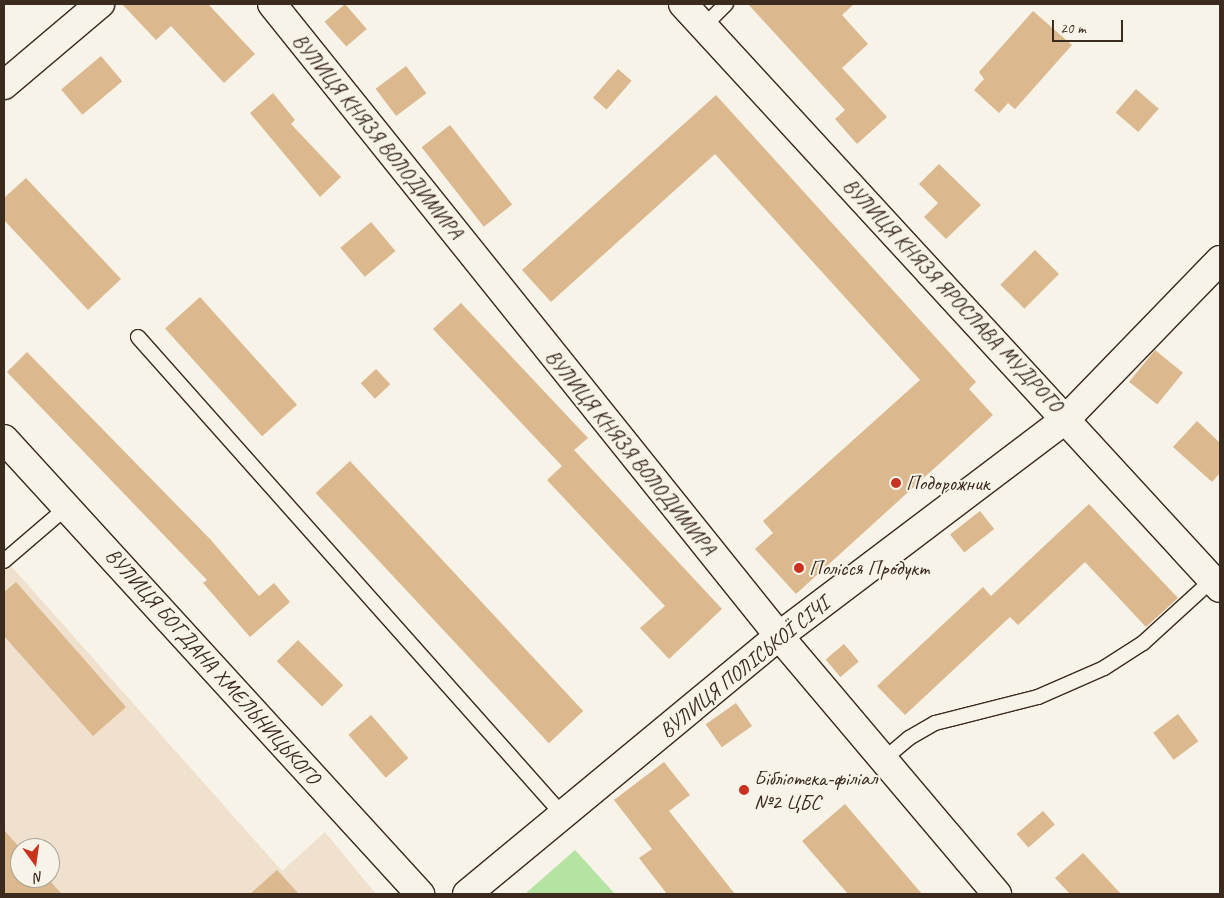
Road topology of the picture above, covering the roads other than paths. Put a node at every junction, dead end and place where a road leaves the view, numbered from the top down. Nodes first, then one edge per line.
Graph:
1 (100, 4) edge
2 (272, 4) edge
3 (683, 4) edge
4 (726, 4) edge
5 (704, 26) junction
6 (4, 85) edge
7 (1220, 260) edge
8 (138, 337) dead end
9 (1067, 418) junction
10 (4, 439) edge
11 (67, 507) junction
12 (4, 561) edge
13 (1216, 584) edge
14 (779, 636) junction
15 (884, 759) junction
16 (563, 815) junction
17 (420, 894) edge
18 (467, 894) edge
19 (997, 894) edge

1 - 6 street
2 - 14 street, ВУЛИЦЯ КНЯЗЯ ВОЛОДИМИРА
3 - 5 street, ВУЛИЦЯ КНЯЗЯ ЯРОСЛАВА МУДРОГО
4 - 5 lane
5 - 9 street, ВУЛИЦЯ КНЯЗЯ ЯРОСЛАВА МУДРОГО
7 - 9 street, ВУЛИЦЯ ПОЛІСЬКОЇ СІЧІ
8 - 16 lane
9 - 13 street, ВУЛИЦЯ КНЯЗЯ ЯРОСЛАВА МУДРОГО
9 - 14 street, ВУЛИЦЯ ПОЛІСЬКОЇ СІЧІ
10 - 11 street, ВУЛИЦЯ БОГДАНА ХМЕЛЬНИЦЬКОГО
11 - 12 lane
11 - 17 street, ВУЛИЦЯ БОГДАНА ХМЕЛЬНИЦЬКОГО
13 - 15 lane
14 - 15 street, ВУЛИЦЯ КНЯЗЯ ВОЛОДИМИРА
14 - 16 street, ВУЛИЦЯ ПОЛІСЬКОЇ СІЧІ
15 - 19 street, ВУЛИЦЯ КНЯЗЯ ВОЛОДИМИРА
16 - 18 street, ВУЛИЦЯ ПОЛІСЬКОЇ СІЧІ

